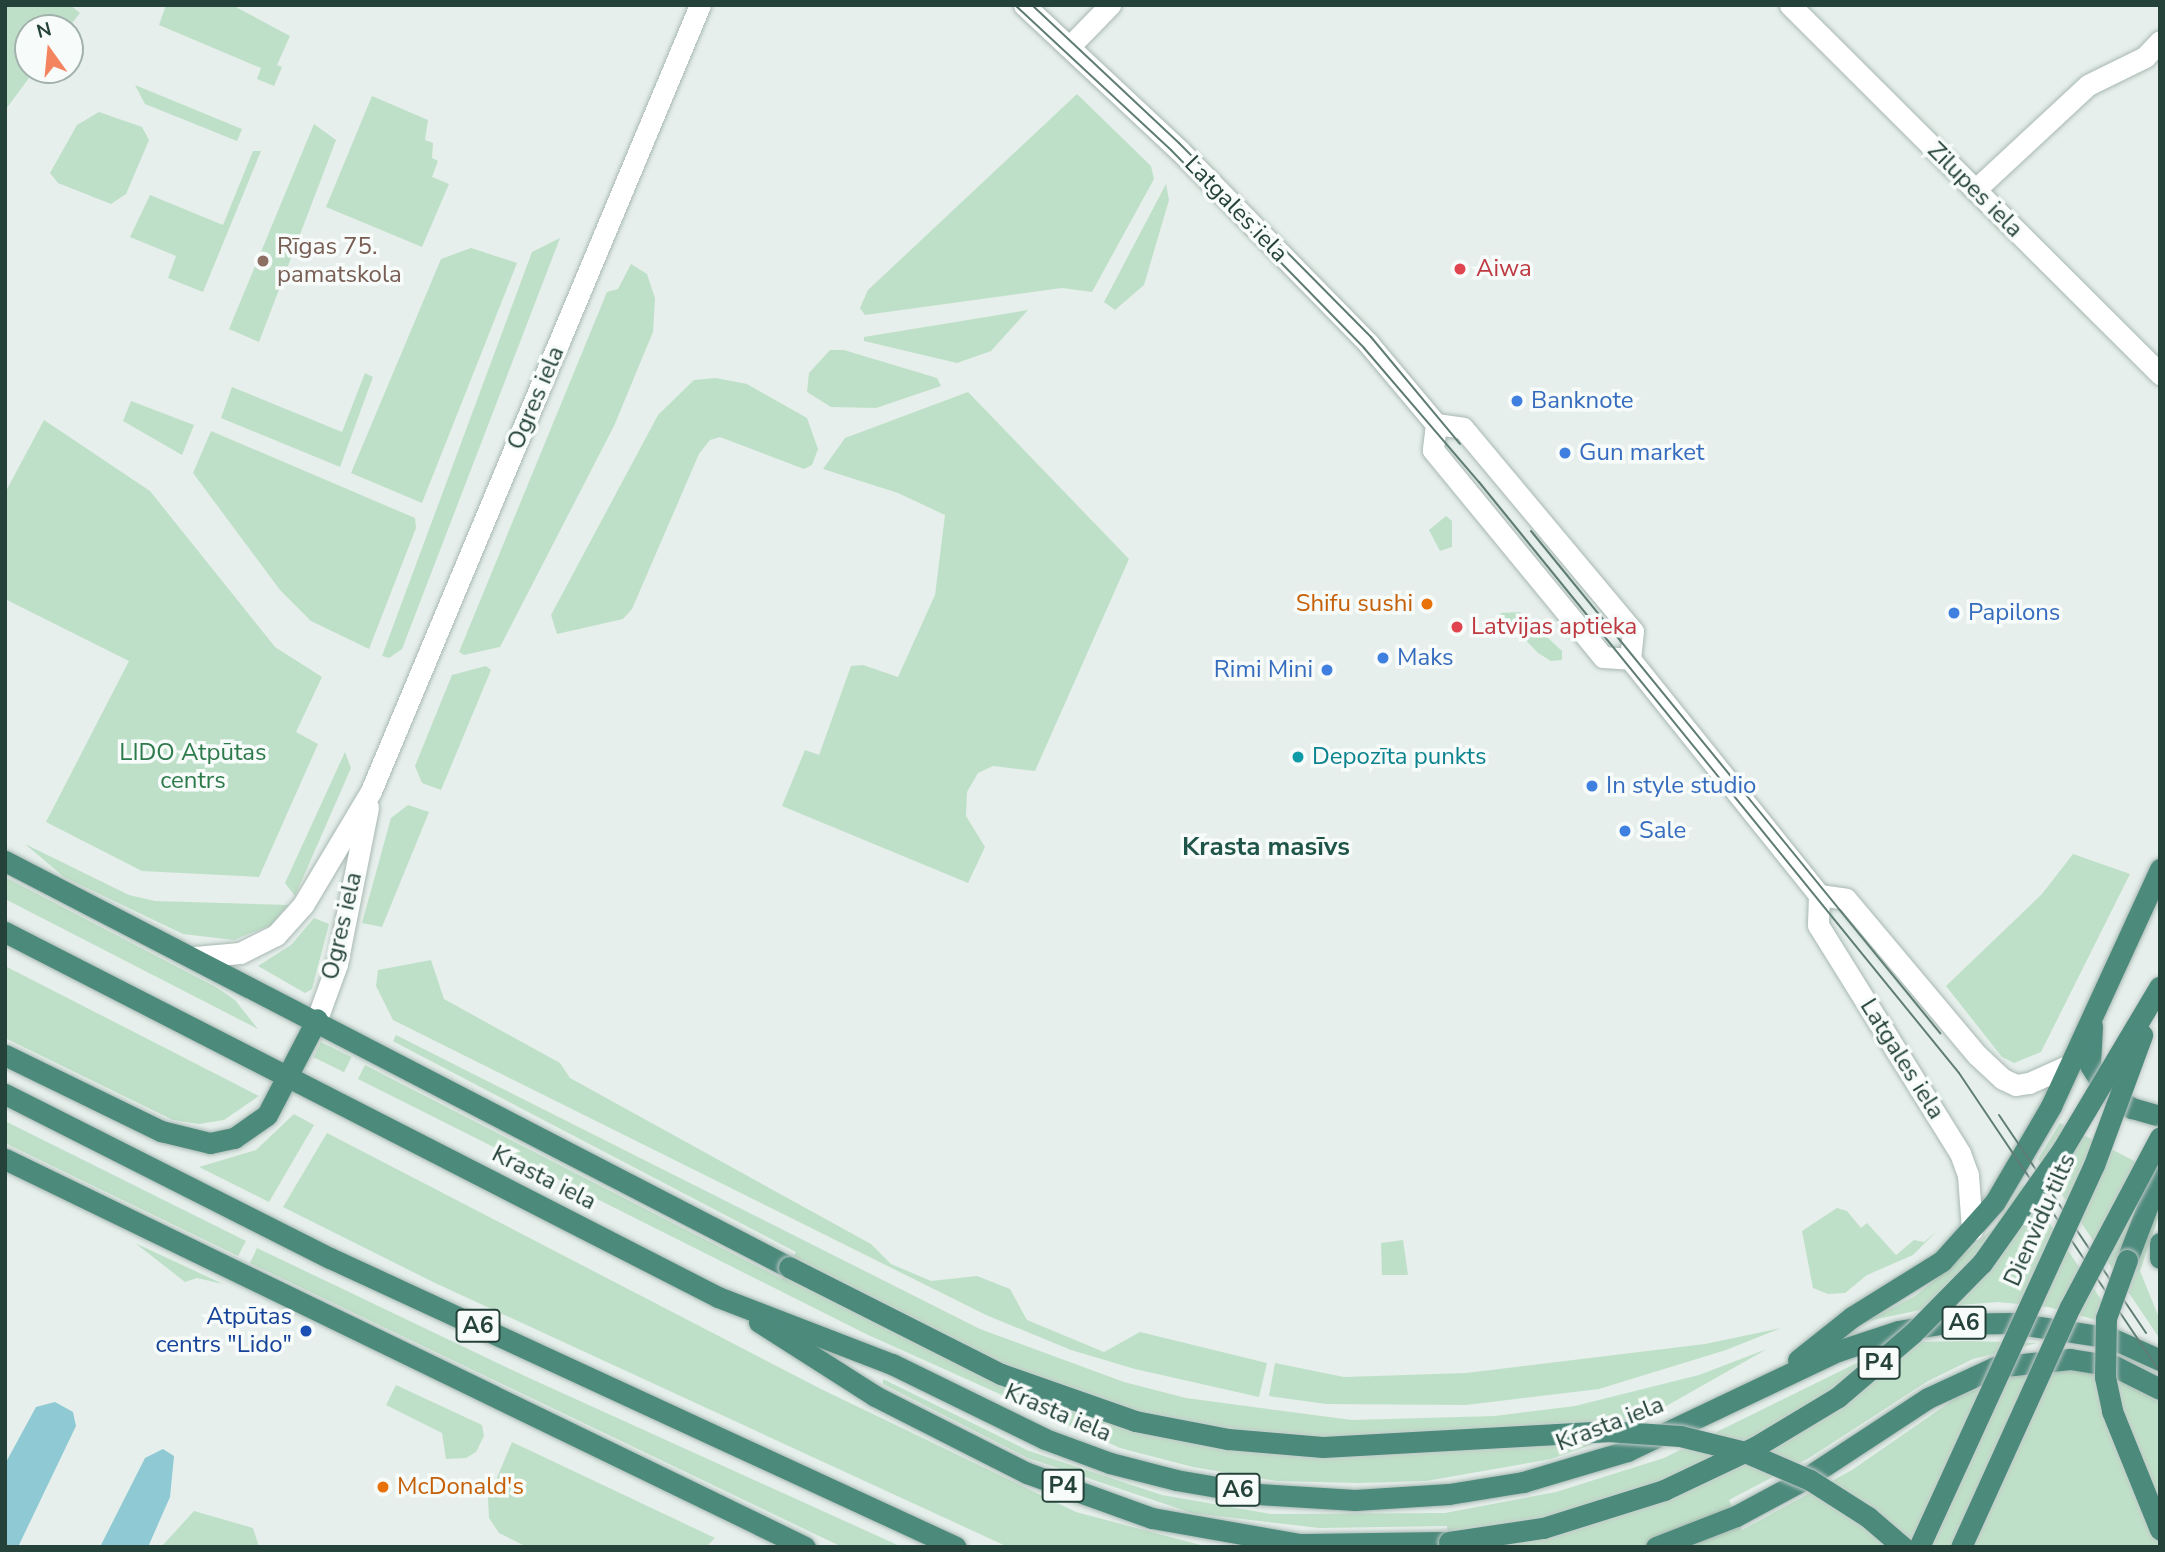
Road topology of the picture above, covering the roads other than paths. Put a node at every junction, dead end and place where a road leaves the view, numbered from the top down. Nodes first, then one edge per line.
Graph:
1 (700, 5) edge
2 (1024, 5) edge
3 (1110, 5) edge
4 (1790, 5) edge
5 (2160, 41) edge
6 (1069, 47) junction
7 (1975, 190) junction
8 (2160, 374) edge
9 (1436, 424) junction
10 (1630, 659) junction
11 (371, 791) junction
12 (5, 861) edge
13 (2160, 869) edge
14 (1819, 895) junction
15 (5, 921) edge
16 (5, 932) edge
17 (57, 956) junction
18 (195, 957) junction
19 (2108, 981) junction
20 (2159, 986) edge
21 (317, 1019) junction
22 (5, 1055) edge
23 (2066, 1067) junction
24 (291, 1076) junction
25 (5, 1094) edge
26 (2160, 1116) edge
27 (2160, 1137) edge
28 (5, 1159) edge
29 (2160, 1174) edge
30 (1972, 1230) junction
31 (2160, 1243) edge
32 (2160, 1258) edge
33 (718, 1297) junction
34 (2160, 1360) edge
35 (1772, 1381) junction
36 (2160, 1389) edge
37 (2160, 1530) edge
38 (805, 1547) edge
39 (956, 1547) edge
40 (1656, 1547) edge
41 (1903, 1547) edge
42 (1919, 1547) edge
43 (1961, 1547) edge

1 - 11 street, Ogres iela
2 - 6 street, Latgales iela
3 - 6 street
4 - 7 street, Zilupes iela
5 - 7 street
6 - 9 street, Latgales iela
7 - 8 street, Zilupes iela
9 - 10 street
9 - 10 street
10 - 14 street
11 - 18 street, Ogres iela
11 - 21 street, Ogres iela
12 - 18 highway
13 - 19 highway
14 - 23 street
14 - 30 street, Latgales iela
15 - 17 highway
16 - 17 highway, Krasta iela / A6
17 - 24 highway, Krasta iela / A6
18 - 21 highway
19 - 23 highway
19 - 26 highway
20 - 33 highway, P4, bridge
20 - 42 highway, Dienvidu tilts, bridge
21 - 24 highway
21 - 41 highway, bridge
22 - 24 highway
23 - 30 highway
24 - 33 highway, Krasta iela / A6
25 - 39 highway, A6
27 - 43 highway, bridge
28 - 38 highway
29 - 37 highway, bridge
30 - 35 highway
31 - 32 highway
33 - 35 highway, Krasta iela / A6
34 - 35 highway, Krasta iela / A6
36 - 40 highway

